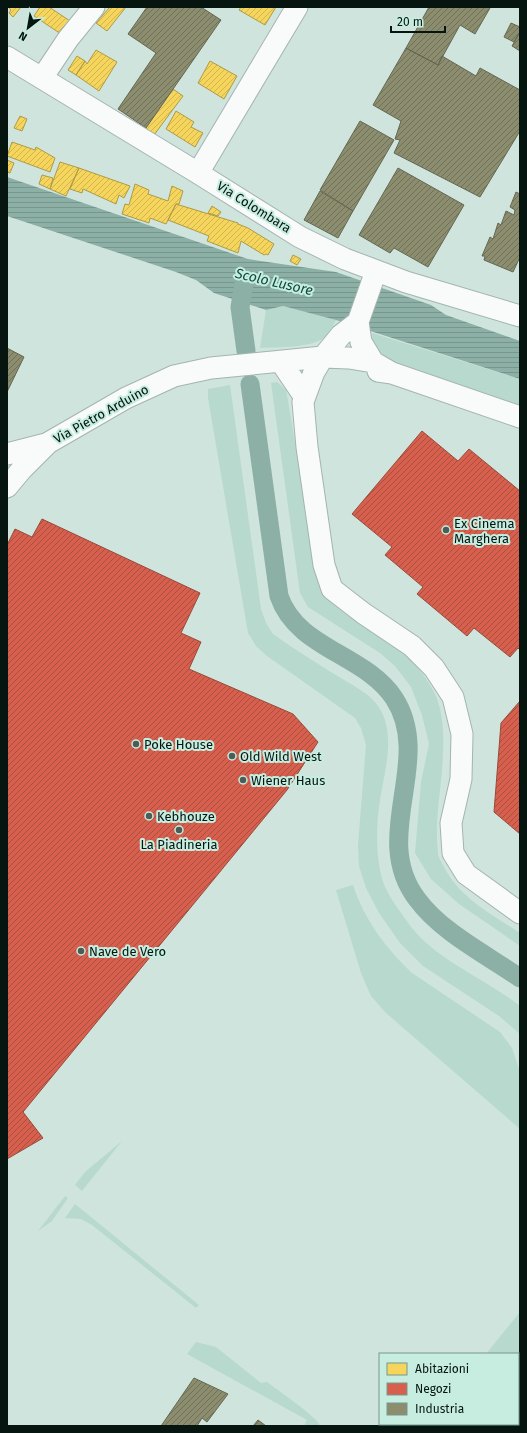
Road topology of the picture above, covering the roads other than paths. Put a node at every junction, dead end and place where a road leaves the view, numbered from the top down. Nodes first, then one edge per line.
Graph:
1 (94, 7) edge
2 (296, 7) edge
3 (7, 57) edge
4 (42, 78) junction
5 (198, 173) junction
6 (374, 279) junction
7 (520, 316) edge
8 (358, 322) junction
9 (323, 357) junction
10 (278, 362) junction
11 (373, 362) junction
12 (392, 373) junction
13 (307, 391) junction
14 (520, 417) edge
15 (48, 443) junction
16 (7, 454) edge
17 (7, 487) edge
18 (520, 913) edge

1 - 4 street
2 - 5 street
3 - 4 street, Via Colombara
4 - 5 street, Via Colombara
5 - 6 street, Via Colombara
6 - 7 street, Via Colombara
6 - 8 street
8 - 9 street
8 - 11 street
9 - 10 street, Via Pietro Arduino
9 - 11 street, Via Pietro Arduino
9 - 13 street
10 - 13 street
10 - 15 street, Via Pietro Arduino
11 - 12 street
12 - 13 street
12 - 14 street
13 - 18 street
15 - 16 street
15 - 17 street, Via Pietro Arduino

